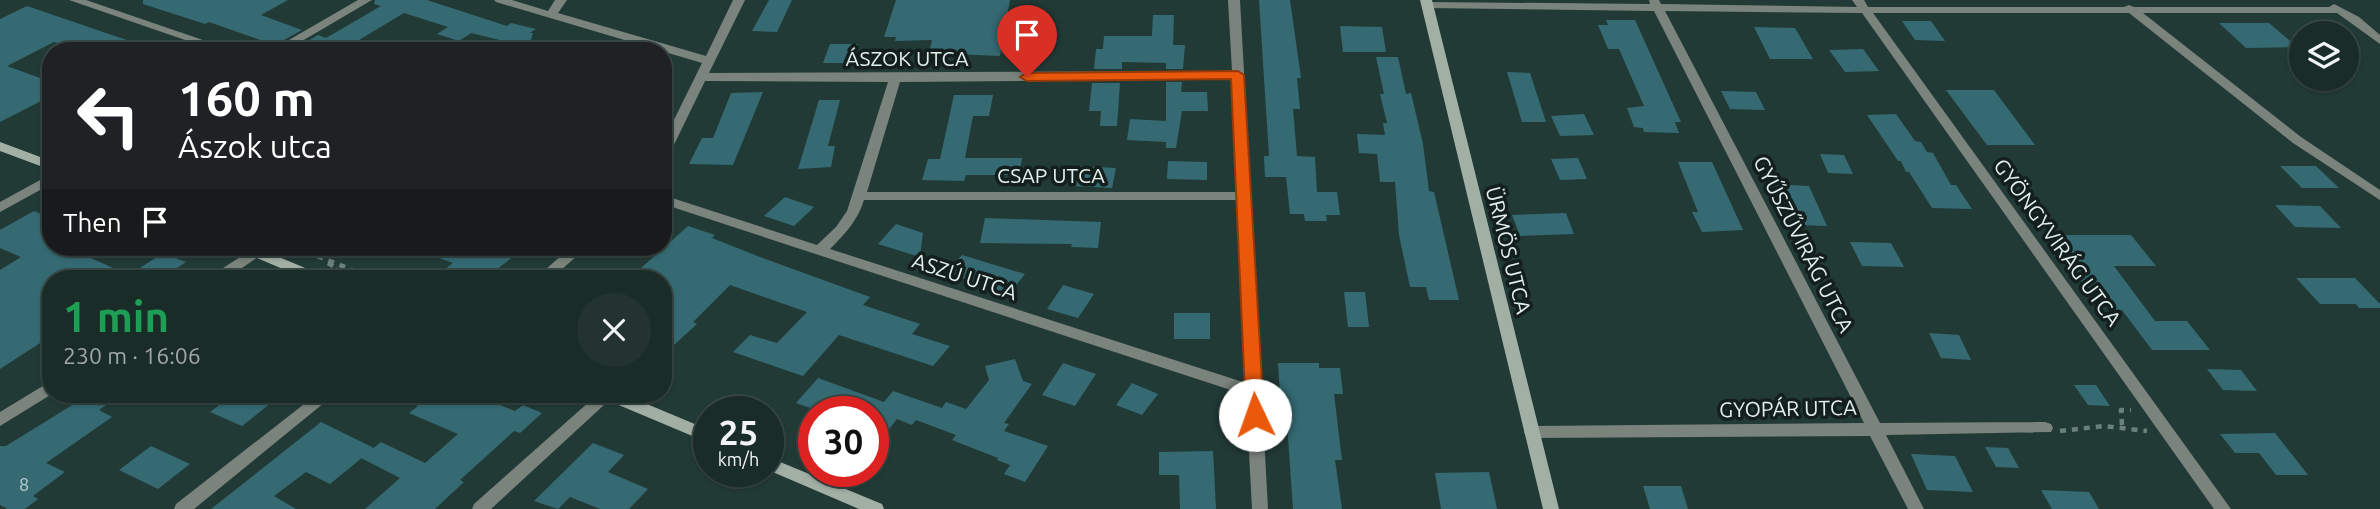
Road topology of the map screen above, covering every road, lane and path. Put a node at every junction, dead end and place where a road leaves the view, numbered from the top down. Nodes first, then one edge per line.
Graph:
1 (75, 0) edge
2 (366, 0) edge
3 (500, 0) edge
4 (561, 0) edge
5 (739, 0) edge
6 (1234, 0) edge
7 (2320, 0) edge
8 (1427, 3) edge
9 (1655, 3) edge
10 (1862, 5) edge
11 (2129, 8) junction
12 (2340, 10) junction
13 (551, 15) junction
14 (2380, 41) edge
15 (202, 42) edge
16 (292, 42) edge
17 (644, 42) edge
18 (672, 50) edge
19 (709, 61) junction
20 (1238, 75) junction
21 (702, 77) junction
22 (895, 78) junction
23 (672, 137) edge
24 (0, 146) edge
25 (42, 162) edge
26 (42, 183) edge
27 (1243, 196) junction
28 (860, 197) junction
29 (2380, 197) edge
30 (672, 202) edge
31 (0, 208) edge
32 (820, 251) junction
33 (242, 256) edge
34 (264, 256) edge
35 (317, 256) edge
36 (569, 256) edge
37 (226, 270) edge
38 (298, 270) edge
39 (352, 270) edge
40 (553, 270) edge
41 (42, 392) edge
42 (1254, 392) junction
43 (316, 403) edge
44 (598, 403) edge
45 (629, 403) edge
46 (3, 415) edge
47 (2122, 425) dead end
48 (1876, 428) junction
49 (2045, 428) dead end
50 (693, 430) edge
51 (1532, 432) junction
52 (2070, 433) dead end
53 (784, 470) edge
54 (182, 509) edge
55 (480, 509) edge
56 (876, 509) edge
57 (1261, 509) edge
58 (1551, 509) edge
59 (1916, 509) edge
60 (2223, 509) edge

1 - 15 street
2 - 16 street
3 - 13 street
4 - 13 street
5 - 19 street
6 - 20 street
7 - 12 street
8 - 9 street
8 - 51 street, ÜRMÖS UTCA
9 - 10 street
9 - 48 street, GYŰSZŰVIRÁG UTCA
10 - 11 street
10 - 60 street, GYÖNGYVIRÁG UTCA
11 - 12 street
11 - 29 street
12 - 14 street
13 - 17 street
18 - 19 street
19 - 21 street
20 - 22 street, ÁSZOK UTCA
20 - 27 street
21 - 22 street, ÁSZOK UTCA
21 - 23 street
22 - 28 street
24 - 25 street
26 - 31 street
27 - 28 street, CSAP UTCA
27 - 42 street
28 - 32 street
30 - 32 street, ASZÚ UTCA
32 - 42 street, ASZÚ UTCA
33 - 37 street
34 - 38 street
35 - 39 path
36 - 40 street
41 - 46 street
42 - 57 street
43 - 54 street
44 - 55 street
45 - 50 street
47 - 52 path
48 - 49 street, GYOPÁR UTCA
48 - 51 street, GYOPÁR UTCA
48 - 59 street, GYŰSZŰVIRÁG UTCA
51 - 58 street, ÜRMÖS UTCA
53 - 56 street

